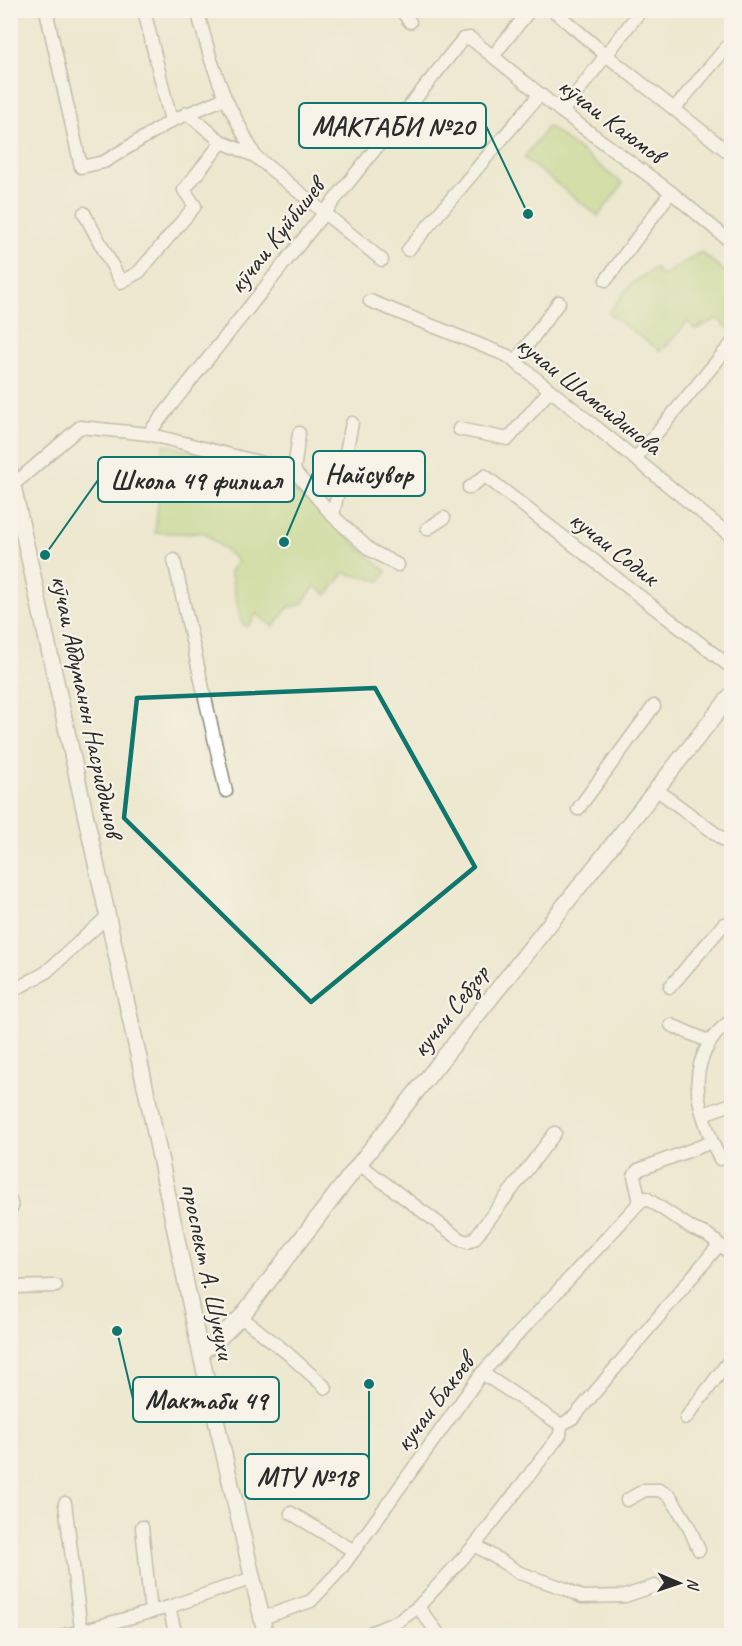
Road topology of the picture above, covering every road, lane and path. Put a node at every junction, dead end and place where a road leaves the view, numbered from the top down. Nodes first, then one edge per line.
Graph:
1 (46, 10) edge
2 (144, 10) edge
3 (197, 10) edge
4 (401, 10) edge
5 (530, 10) edge
6 (553, 10) edge
7 (641, 10) edge
8 (410, 22) dead end
9 (463, 39) joint
10 (732, 41) edge
11 (493, 56) junction
12 (606, 56) junction
13 (540, 94) junction
14 (225, 98) junction
15 (674, 109) junction
16 (562, 112) junction
17 (188, 113) junction
18 (171, 121) junction
19 (222, 142) junction
20 (732, 155) edge
21 (255, 156) junction
22 (671, 192) junction
23 (84, 213) dead end
24 (322, 213) junction
25 (732, 243) edge
26 (408, 250) dead end
27 (382, 260) dead end
28 (606, 280) dead end
29 (370, 302) dead end
30 (559, 302) dead end
31 (732, 343) edge
32 (516, 362) junction
33 (550, 390) junction
34 (352, 423) dead end
35 (459, 429) dead end
36 (299, 433) dead end
37 (148, 434) junction
38 (635, 459) junction
39 (294, 471) junction
40 (11, 481) edge
41 (469, 488) dead end
42 (333, 516) junction
43 (444, 518) dead end
44 (427, 529) dead end
45 (732, 537) edge
46 (174, 560) dead end
47 (398, 566) dead end
48 (732, 668) edge
49 (732, 694) edge
50 (654, 706) dead end
51 (656, 789) junction
52 (226, 791) dead end
53 (578, 809) dead end
54 (732, 846) edge
55 (108, 916) junction
56 (724, 924) dead end
57 (670, 987) dead end
58 (10, 992) edge
59 (732, 1020) edge
60 (671, 1025) dead end
61 (708, 1041) junction
62 (732, 1104) edge
63 (703, 1114) junction
64 (555, 1133) dead end
65 (712, 1142) junction
66 (732, 1155) edge
67 (359, 1164) junction
68 (640, 1202) junction
69 (719, 1245) junction
70 (732, 1255) edge
71 (56, 1286) dead end
72 (10, 1287) edge
73 (241, 1317) junction
74 (200, 1351) junction
75 (732, 1357) edge
76 (482, 1373) junction
77 (326, 1388) dead end
78 (686, 1418) dead end
79 (561, 1425) junction
80 (627, 1500) dead end
81 (65, 1503) dead end
82 (291, 1513) dead end
83 (142, 1527) dead end
84 (475, 1545) junction
85 (699, 1550) dead end
86 (354, 1551) junction
87 (252, 1578) junction
88 (655, 1586) dead end
89 (169, 1607) junction
90 (418, 1607) junction
91 (151, 1612) junction
92 (262, 1618) junction
93 (81, 1629) junction
94 (62, 1635) edge
95 (176, 1635) edge
96 (266, 1635) edge
97 (363, 1635) edge
98 (440, 1635) edge

1 - 18 street
2 - 18 street
3 - 14 street
4 - 8 street
5 - 11 street
6 - 12 street
7 - 12 street
9 - 11 street, кӯчаи Каюмов
9 - 24 street, кӯчаи Куйбишев
10 - 15 street
11 - 13 street, кӯчаи Каюмов
12 - 15 street
12 - 16 street
13 - 16 street, кӯчаи Каюмов
13 - 26 street
14 - 17 street
14 - 21 street
15 - 20 street
16 - 22 street, кӯчаи Каюмов
17 - 18 street
17 - 19 street
19 - 21 street
19 - 23 street
21 - 24 street
22 - 25 street, кӯчаи Каюмов
22 - 28 street
24 - 27 street
24 - 37 street, кӯчаи Куйбишев
29 - 32 street, кучаи Шамсидинова
30 - 32 street
31 - 38 street
32 - 33 street, кучаи Шамсидинова
33 - 35 street
33 - 38 street, кучаи Шамсидинова
34 - 42 street
36 - 39 street
37 - 39 street
37 - 40 street
38 - 45 street, кучаи Шамсидинова
39 - 42 street
40 - 55 main road, кӯчаи Абдуманон Насриддинов
41 - 48 street, кучаи Содик
42 - 47 street
43 - 44 street
46 - 52 street
49 - 51 main road, кучаи Себзор
50 - 53 street
51 - 54 street
51 - 67 main road, кучаи Себзор
55 - 58 street
55 - 74 main road, проспект А. Шукухи
56 - 57 street
59 - 61 street
60 - 61 street
61 - 63 street
62 - 63 street
63 - 65 street
64 - 67 street
65 - 66 street
65 - 68 street
67 - 73 main road, кучаи Себзор
68 - 69 street
68 - 76 street, кучаи Бакоев
69 - 70 street
69 - 79 street
71 - 72 street
73 - 74 main road, кучаи Себзор
73 - 77 street
74 - 87 main road, проспект А. Шукухи
75 - 78 street
76 - 79 street
76 - 86 street, кучаи Бакоев
79 - 84 street
80 - 85 street
81 - 93 street
82 - 86 street
83 - 91 street
84 - 88 street
84 - 90 street
86 - 92 street, кучаи Бакоев
87 - 89 street
87 - 92 main road, проспект А. Шукухи
89 - 91 street
89 - 95 street
90 - 97 street
90 - 98 street
91 - 93 street
92 - 96 main road, проспект А. Шукухи
93 - 94 street

